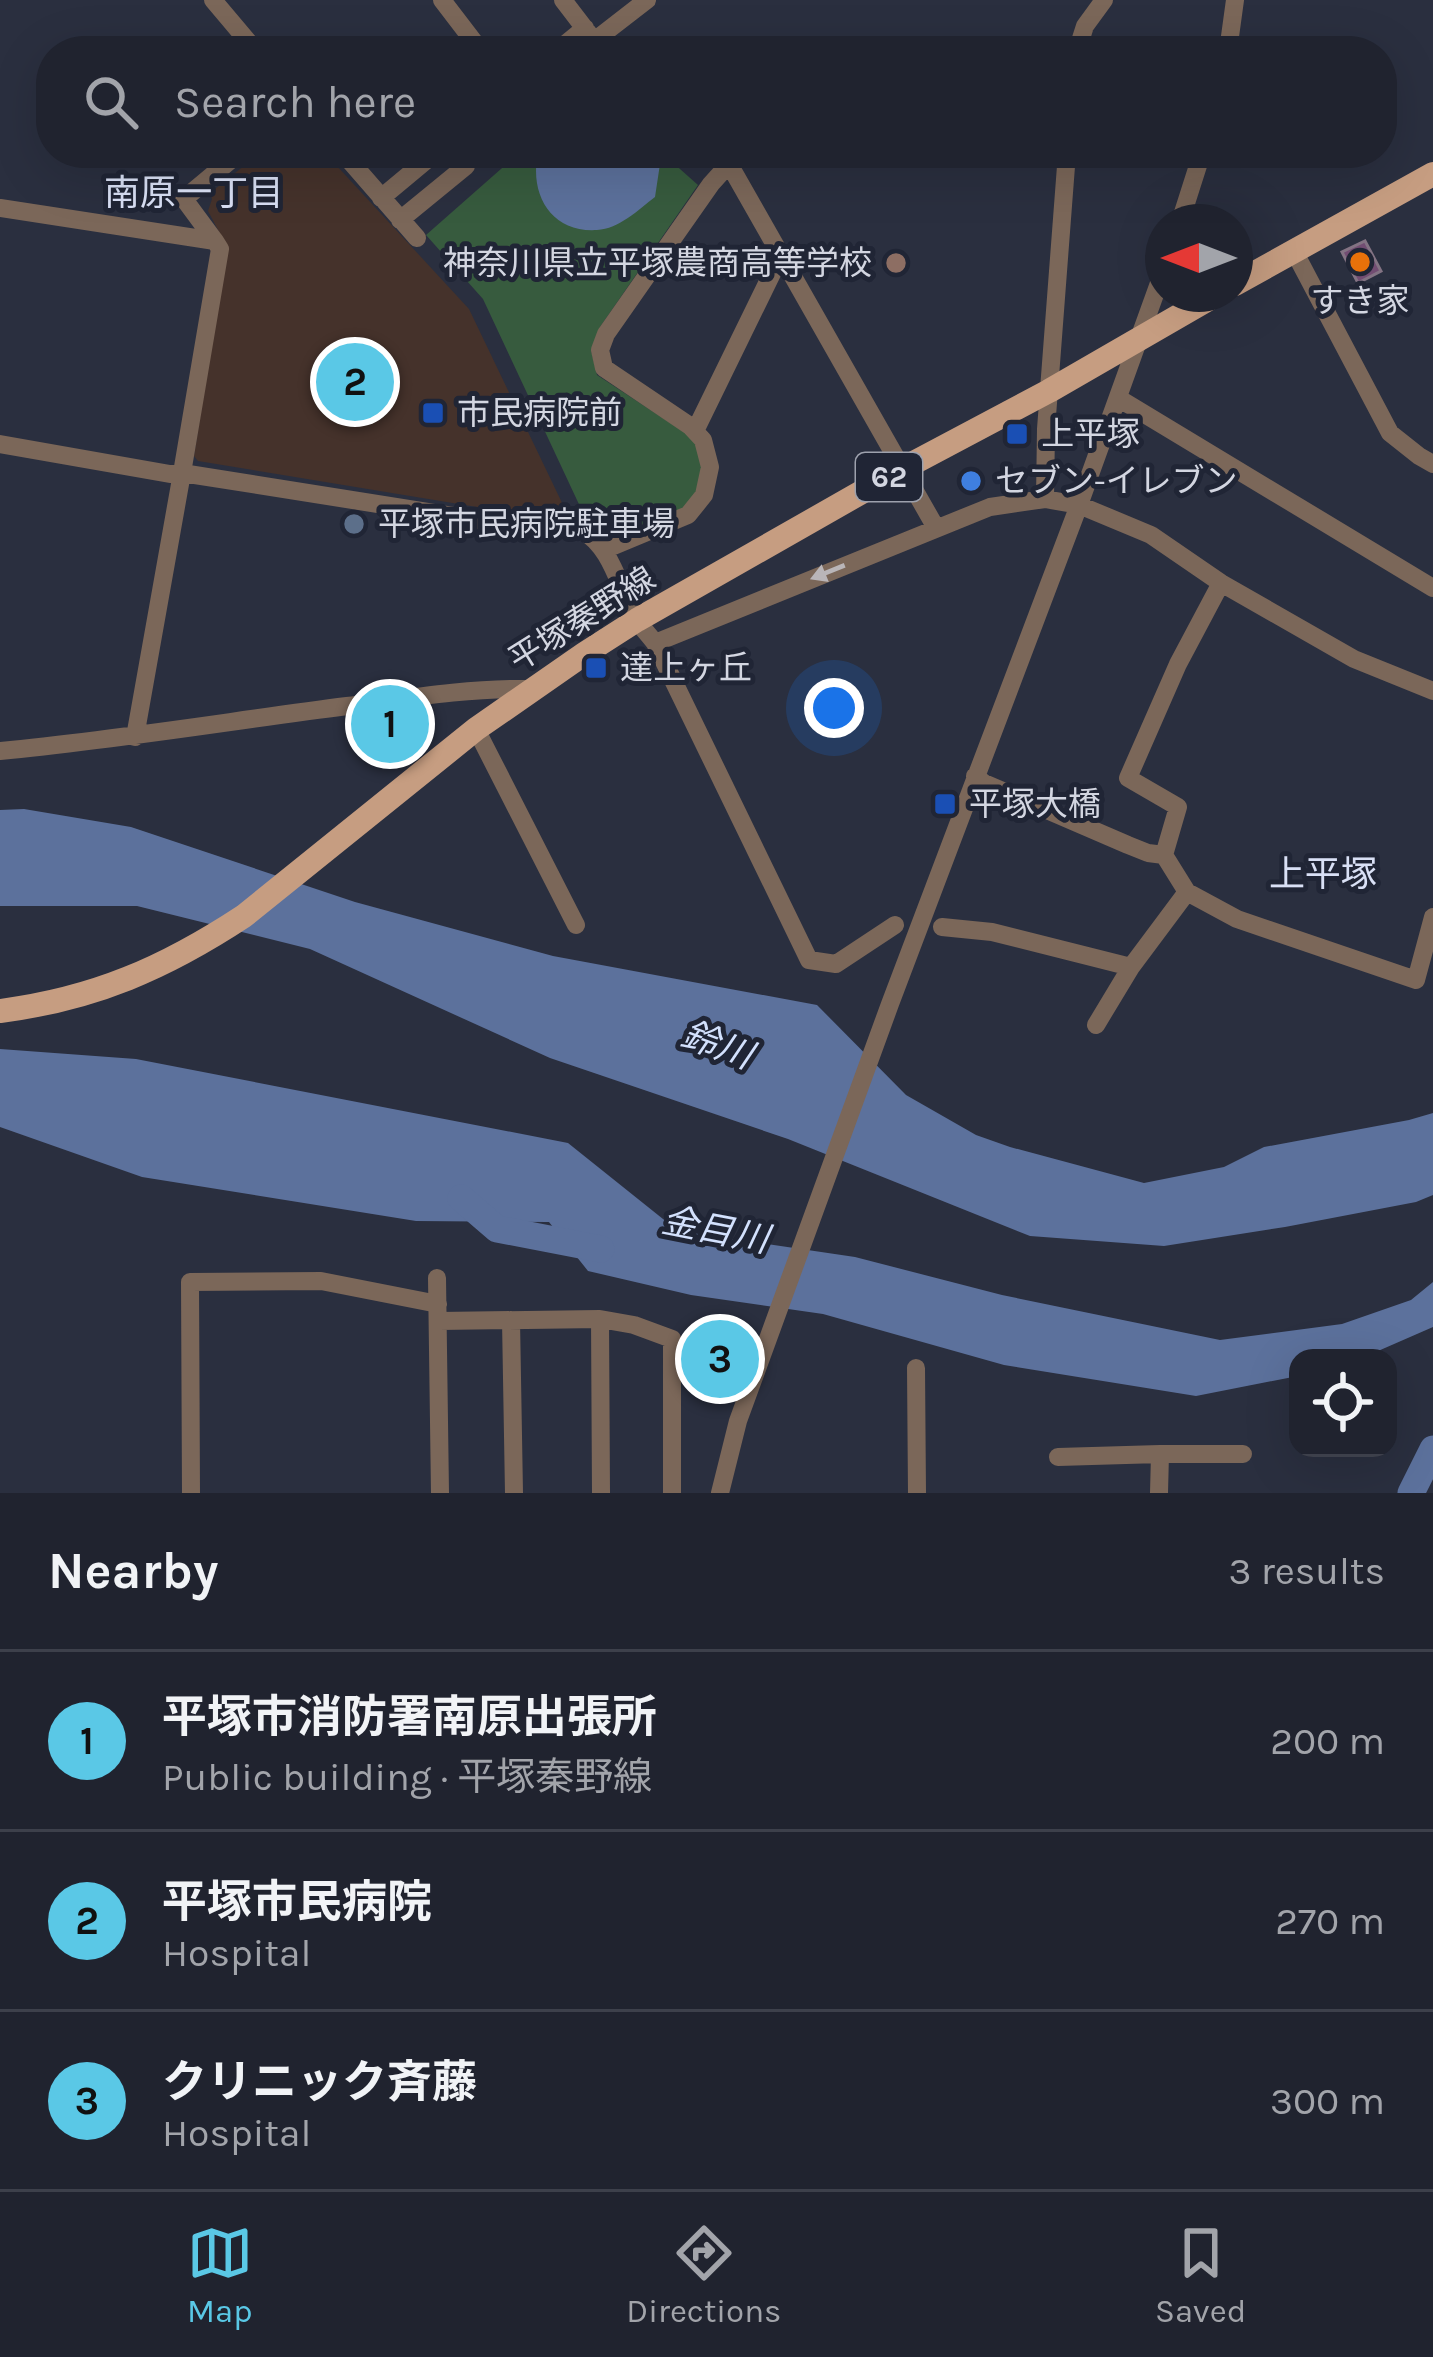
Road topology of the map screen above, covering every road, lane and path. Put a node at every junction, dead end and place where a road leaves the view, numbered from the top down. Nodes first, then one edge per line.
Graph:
1 (442, 0) edge
2 (563, 0) edge
3 (646, 0) edge
4 (1104, 0) edge
5 (1235, 0) edge
6 (224, 4) edge
7 (246, 36) edge
8 (470, 36) edge
9 (591, 36) edge
10 (599, 36) edge
11 (1082, 36) edge
12 (1227, 36) edge
13 (221, 168) edge
14 (356, 168) edge
15 (417, 168) edge
16 (464, 168) edge
17 (721, 168) edge
18 (734, 168) edge
19 (1065, 168) edge
20 (1192, 168) edge
21 (1433, 174) edge
22 (0, 191) edge
23 (382, 198) junction
24 (1184, 204) edge
25 (8, 209) edge
26 (400, 220) junction
27 (417, 238) dead end
28 (214, 241) junction
29 (1294, 251) junction
30 (781, 255) junction
31 (1253, 274) edge
32 (1150, 312) edge
33 (1184, 312) edge
34 (1142, 335) junction
35 (1049, 392) junction
36 (1118, 398) junction
37 (695, 431) junction
38 (0, 444) edge
39 (1428, 456) edge
40 (904, 468) junction
41 (182, 473) junction
42 (1045, 499) junction
43 (1079, 506) junction
44 (936, 528) junction
45 (604, 550) junction
46 (1221, 583) junction
47 (1433, 588) edge
48 (637, 620) junction
49 (655, 643) junction
50 (530, 689) junction
51 (1433, 691) edge
52 (476, 729) junction
53 (135, 737) junction
54 (0, 751) edge
55 (975, 776) junction
56 (1164, 855) junction
57 (1187, 892) junction
58 (1433, 916) edge
59 (576, 925) dead end
60 (895, 926) dead end
61 (942, 927) dead end
62 (1132, 967) junction
63 (0, 1011) edge
64 (1096, 1024) dead end
65 (437, 1277) dead end
66 (438, 1312) junction
67 (600, 1319) junction
68 (511, 1320) junction
69 (916, 1368) dead end
70 (1160, 1454) junction
71 (1244, 1454) dead end
72 (1058, 1456) dead end
73 (191, 1493) edge
74 (440, 1493) edge
75 (514, 1493) edge
76 (601, 1493) edge
77 (672, 1493) edge
78 (720, 1493) edge
79 (917, 1493) edge
80 (1160, 1493) edge

1 - 8 street
2 - 9 street
3 - 10 street
4 - 11 street
5 - 12 street
6 - 7 street
13 - 28 street
14 - 23 street
15 - 23 street
16 - 26 street
17 - 37 street
18 - 30 street
19 - 35 street
20 - 24 street
21 - 29 main road
22 - 25 street
23 - 26 street
25 - 28 street
26 - 27 street
28 - 41 street
29 - 31 main road
29 - 39 street
30 - 37 street
30 - 40 street
32 - 34 street
33 - 34 main road, 平塚秦野線 / 62
34 - 35 main road, 平塚秦野線 / 62
34 - 36 street
35 - 40 main road, 平塚秦野線 / 62
35 - 42 street
36 - 43 street
36 - 47 street
37 - 45 street
38 - 41 street
40 - 44 street
40 - 48 main road, 平塚秦野線 / 62
41 - 45 street
41 - 53 street
42 - 43 street
42 - 44 street
43 - 46 street
43 - 55 street
44 -> 49 street
45 - 48 street
46 - 51 street
46 - 56 street
48 - 49 street
48 - 50 main road, 平塚秦野線 / 62
49 - 60 street
50 - 52 main road, 平塚秦野線 / 62
50 - 53 street
52 - 59 street
52 - 63 main road, 平塚秦野線 / 62
53 - 54 street
55 - 56 street
55 - 78 street
56 - 57 street
57 - 58 street
57 - 62 street
61 - 62 street
62 - 64 street
65 - 66 street
66 - 68 street
66 - 73 street
66 - 74 street
67 - 68 street
67 - 76 street
67 - 77 street
68 - 75 street
69 - 79 street
70 - 71 street
70 - 72 street
70 - 80 street

